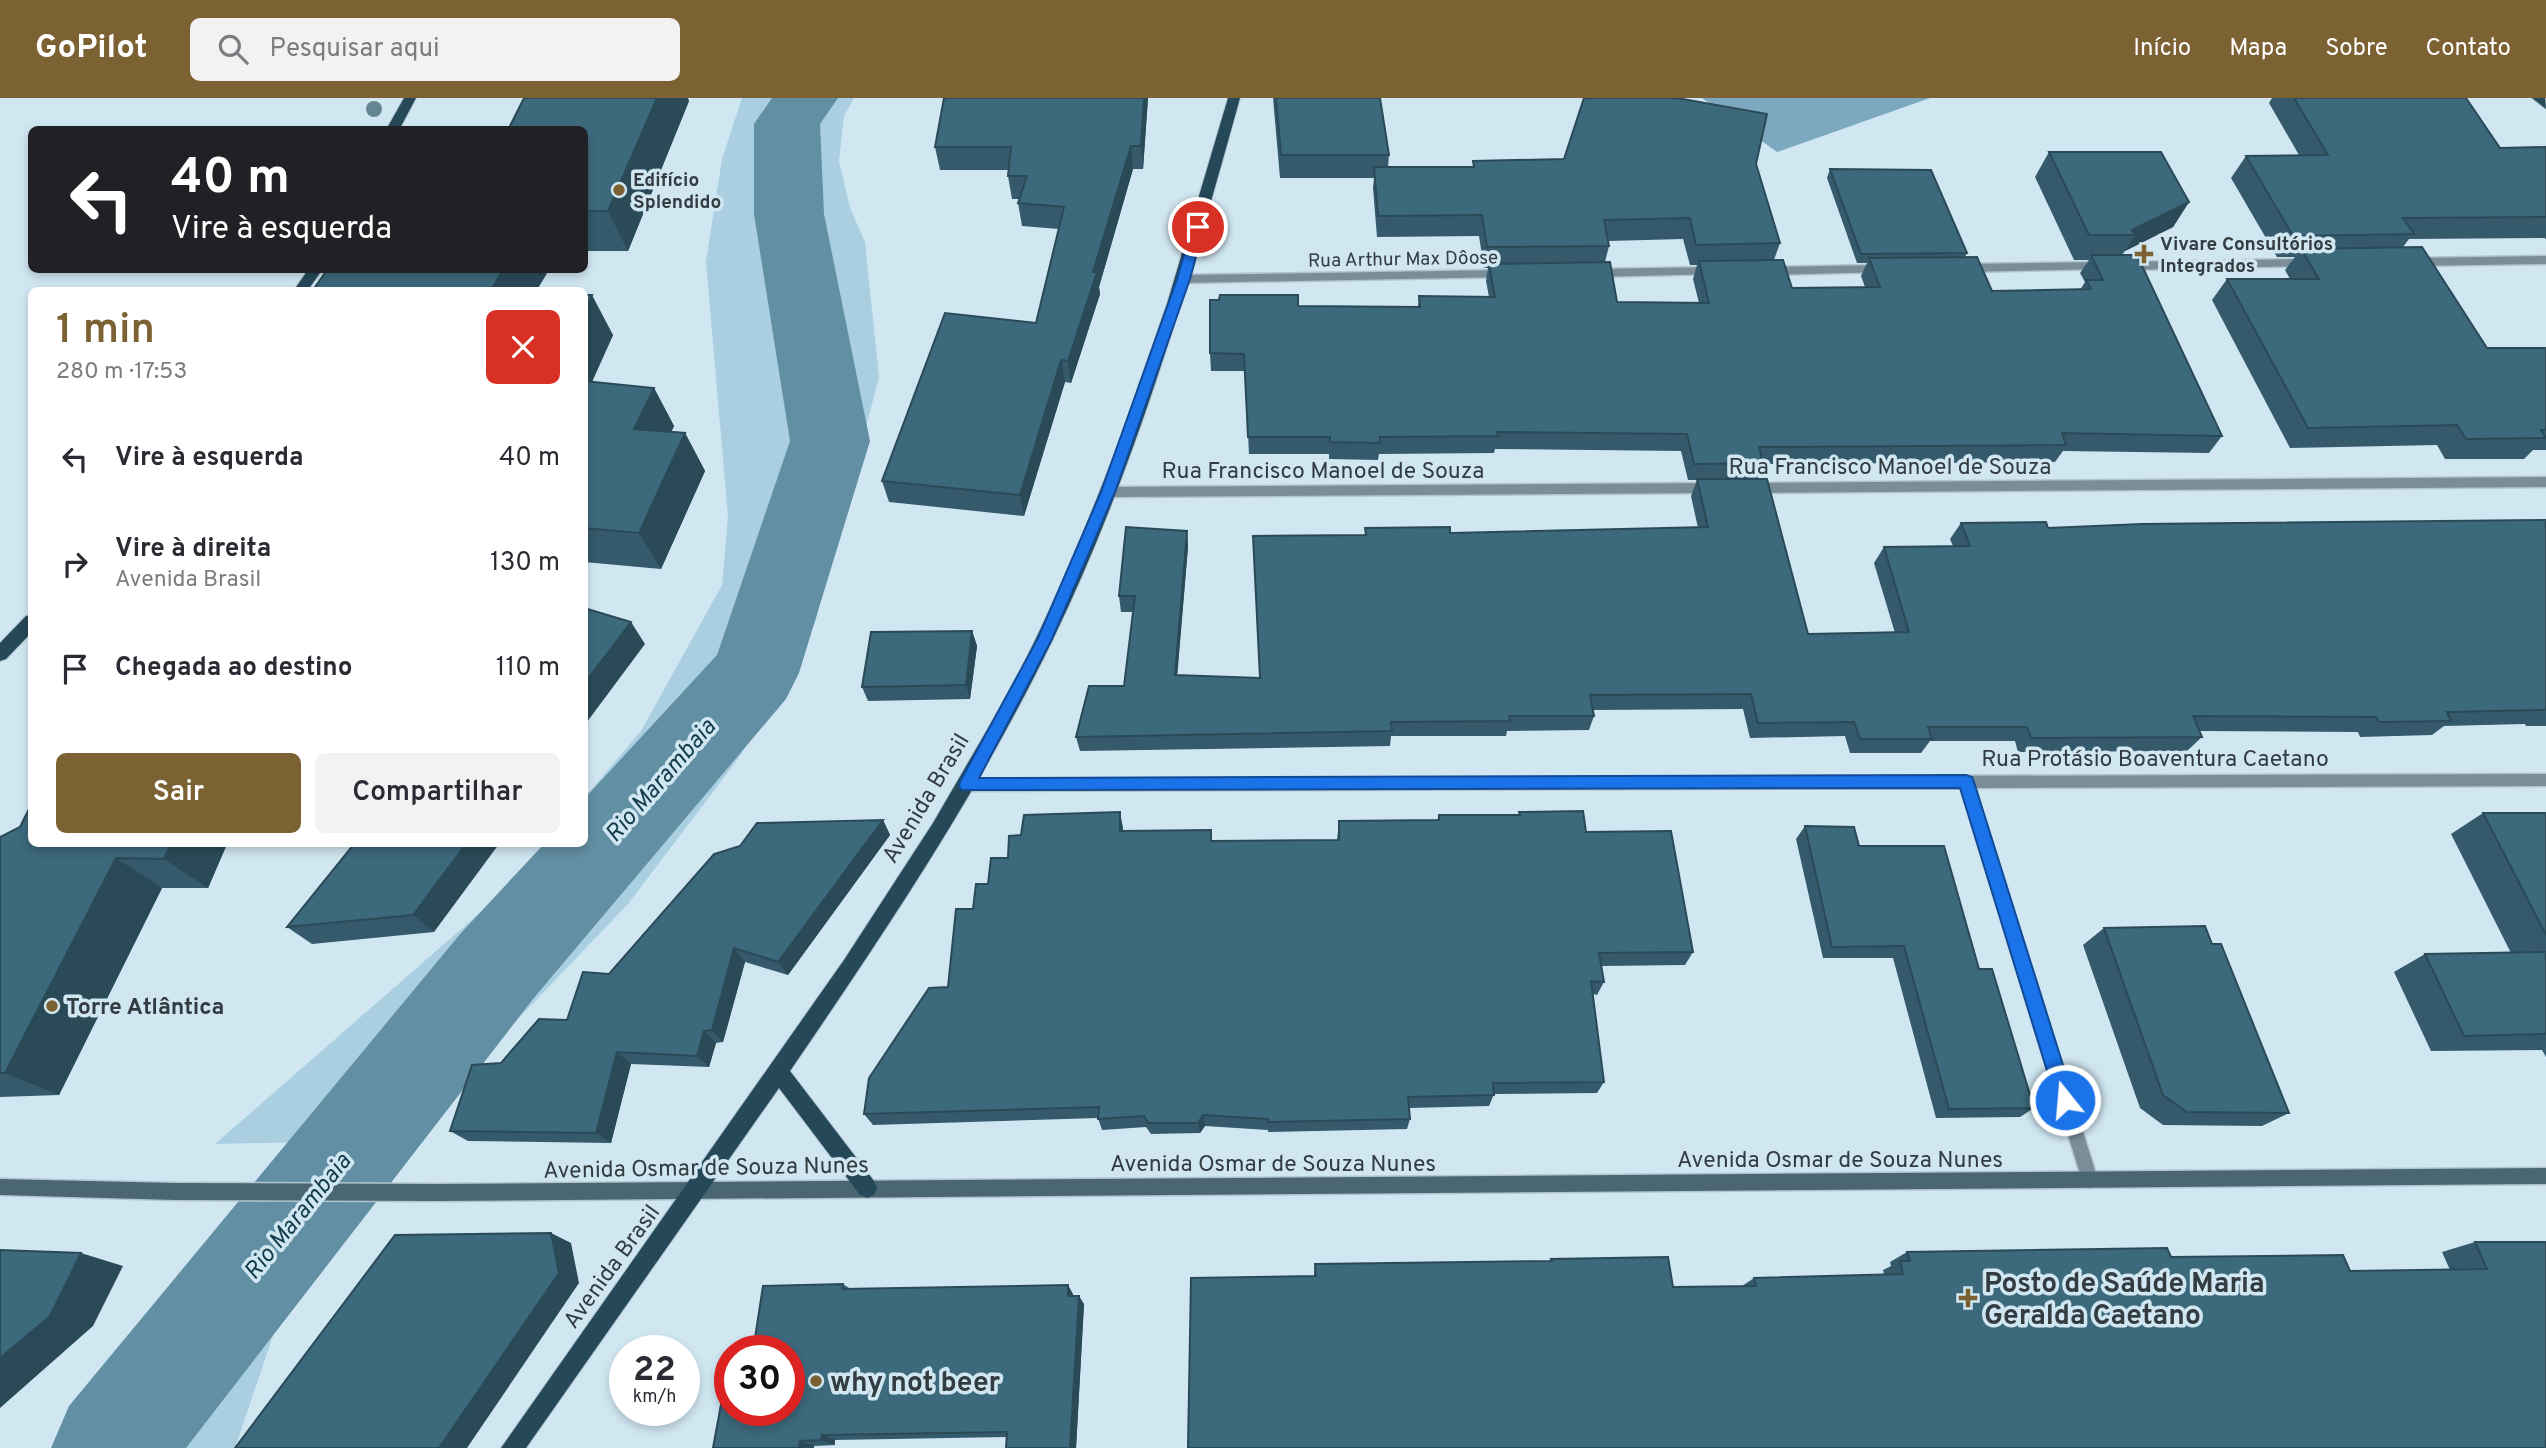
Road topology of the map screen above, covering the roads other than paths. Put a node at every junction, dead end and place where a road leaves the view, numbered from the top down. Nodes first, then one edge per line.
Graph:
1 (410, 98) edge
2 (1234, 98) edge
3 (2538, 98) edge
4 (2546, 105) edge
5 (394, 126) edge
6 (2546, 260) edge
7 (2407, 262) edge
8 (2323, 263) edge
9 (1948, 268) edge
10 (1893, 269) edge
11 (1726, 271) edge
12 (1754, 271) edge
13 (1587, 273) edge
14 (1517, 274) edge
15 (1184, 279) junction
16 (2546, 482) edge
17 (1722, 488) edge
18 (1736, 488) edge
19 (1108, 492) junction
20 (28, 625) edge
21 (0, 654) edge
22 (2546, 779) edge
23 (1966, 782) junction
24 (967, 785) junction
25 (779, 1072) junction
26 (2546, 1176) edge
27 (2090, 1180) junction
28 (0, 1187) edge
29 (867, 1188) junction
30 (699, 1189) junction
31 (512, 1448) edge

1 - 5 main road
2 - 15 main road, Avenida Brasil
3 - 4 main road
6 - 7 street
8 - 9 street
10 - 12 street
11 - 13 street
14 - 15 street, Rua Arthur Max Dôose
15 - 19 main road, Avenida Brasil
16 - 18 street, Rua Francisco Manoel de Souza
17 - 19 street, Rua Francisco Manoel de Souza
19 - 24 main road, Avenida Brasil
20 - 21 main road
22 - 23 street, Rua Protásio Boaventura Caetano
23 - 24 street, Rua Protásio Boaventura Caetano
23 - 27 street
24 - 25 main road, Avenida Brasil
25 - 29 main road
25 - 30 main road, Avenida Brasil
26 - 27 street, Avenida Osmar de Souza Nunes
27 - 29 street, Avenida Osmar de Souza Nunes
28 - 30 street, Avenida Osmar de Souza Nunes
29 - 30 street, Avenida Osmar de Souza Nunes
30 - 31 main road, Avenida Brasil

